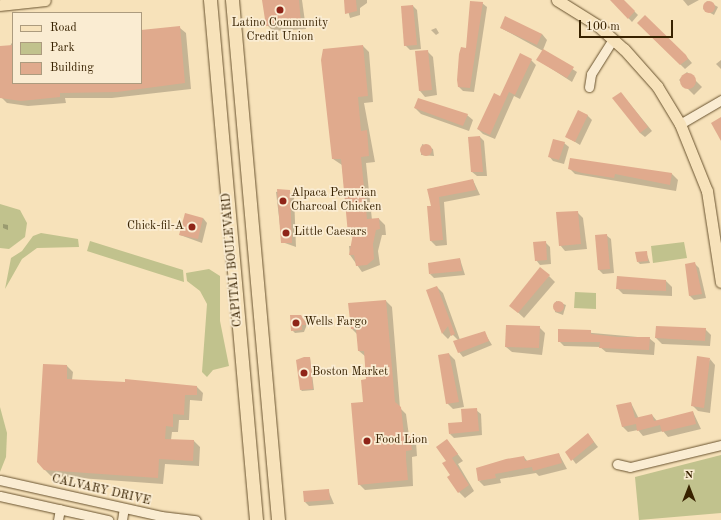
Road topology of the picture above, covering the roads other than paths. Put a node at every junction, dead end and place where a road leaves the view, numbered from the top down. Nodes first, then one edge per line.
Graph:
1 (45, 0) edge
2 (210, 0) edge
3 (232, 0) edge
4 (557, 0) edge
5 (0, 5) edge
6 (613, 39) junction
7 (589, 87) dead end
8 (721, 100) edge
9 (680, 124) junction
10 (719, 256) edge
11 (721, 282) edge
12 (721, 445) edge
13 (617, 464) dead end
14 (4, 481) edge
15 (3, 497) edge
16 (124, 508) junction
17 (60, 509) junction
18 (58, 520) edge
19 (108, 520) edge
20 (122, 520) edge
21 (196, 520) edge
22 (256, 520) edge
23 (278, 520) edge

1 - 5 main road
2 - 22 highway, CAPITAL BOULEVARD
3 - 23 highway, CAPITAL BOULEVARD
4 - 6 main road
6 - 7 street
6 - 9 main road
8 - 9 street
9 - 10 main road
10 - 11 main road
12 - 13 street
14 - 15 street
14 - 16 street, CALVARY DRIVE
15 - 17 street
16 - 20 street
16 - 21 street, CALVARY DRIVE
17 - 18 street
17 - 19 street

